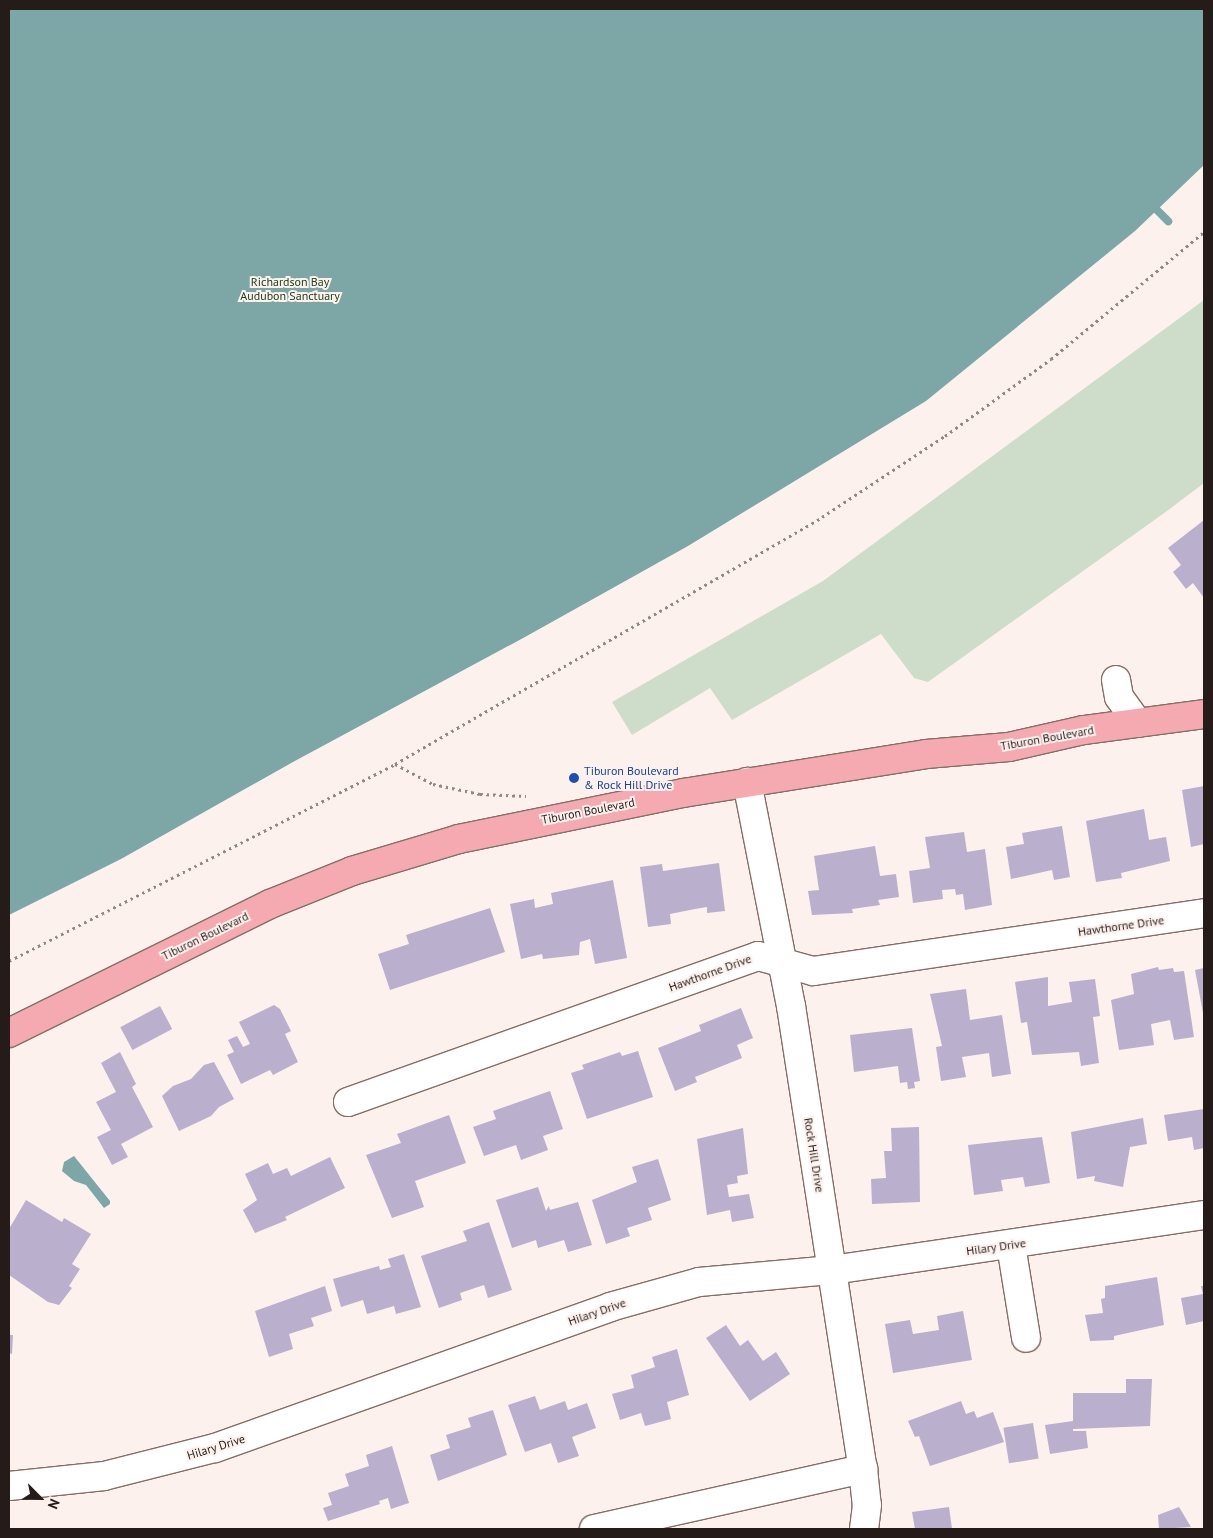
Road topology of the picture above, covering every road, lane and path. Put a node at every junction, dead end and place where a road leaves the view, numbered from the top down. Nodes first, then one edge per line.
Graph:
1 (1204, 232) edge
2 (1116, 680) dead end
3 (1204, 714) edge
4 (1138, 723) junction
5 (395, 764) junction
6 (747, 782) junction
7 (548, 818) junction
8 (1204, 914) edge
9 (9, 960) edge
10 (784, 963) junction
11 (9, 1033) edge
12 (348, 1102) dead end
13 (1204, 1215) edge
14 (1011, 1246) junction
15 (832, 1270) junction
16 (1026, 1338) dead end
17 (863, 1469) junction
18 (9, 1486) edge
19 (594, 1529) edge
20 (864, 1529) edge

1 - 5 path
2 - 4 street
3 - 4 main road, Tiburon Boulevard
4 - 6 main road, Tiburon Boulevard
5 - 7 path
5 - 9 path
6 - 7 main road, Tiburon Boulevard
6 - 10 street, Rock Hill Drive
7 - 11 main road, Tiburon Boulevard
8 - 10 street, Hawthorne Drive
10 - 12 street, Hawthorne Drive
10 - 15 street, Rock Hill Drive
13 - 14 street, Hilary Drive
14 - 15 street, Hilary Drive
14 - 16 street
15 - 17 street, Rock Hill Drive
15 - 18 street, Hilary Drive
17 - 19 street
17 - 20 street, Rock Hill Drive

